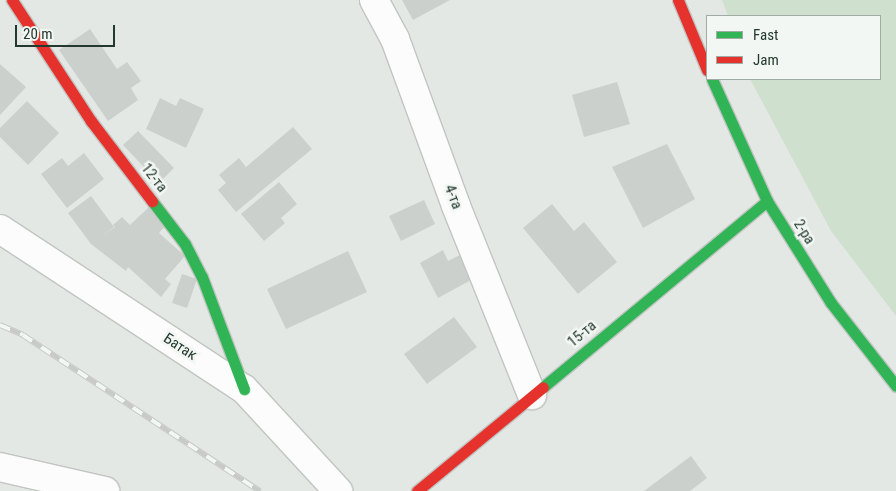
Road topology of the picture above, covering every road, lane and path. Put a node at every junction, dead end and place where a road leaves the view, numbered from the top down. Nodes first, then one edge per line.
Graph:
1 (12, 0) edge
2 (374, 0) edge
3 (678, 0) edge
4 (706, 68) edge
5 (712, 80) edge
6 (767, 201) junction
7 (0, 229) edge
8 (896, 386) edge
9 (244, 389) junction
10 (532, 395) junction
11 (0, 467) edge
12 (105, 491) edge
13 (338, 491) edge
14 (417, 491) edge

1 - 9 street, 12-та
2 - 10 street, 4-та
3 - 4 street
5 - 6 street, 2-ра
6 - 8 street, 2-ра
6 - 10 street, 15-та
7 - 9 street, Батак
9 - 13 street, Батак
10 - 14 street, 15-та
11 - 12 street

